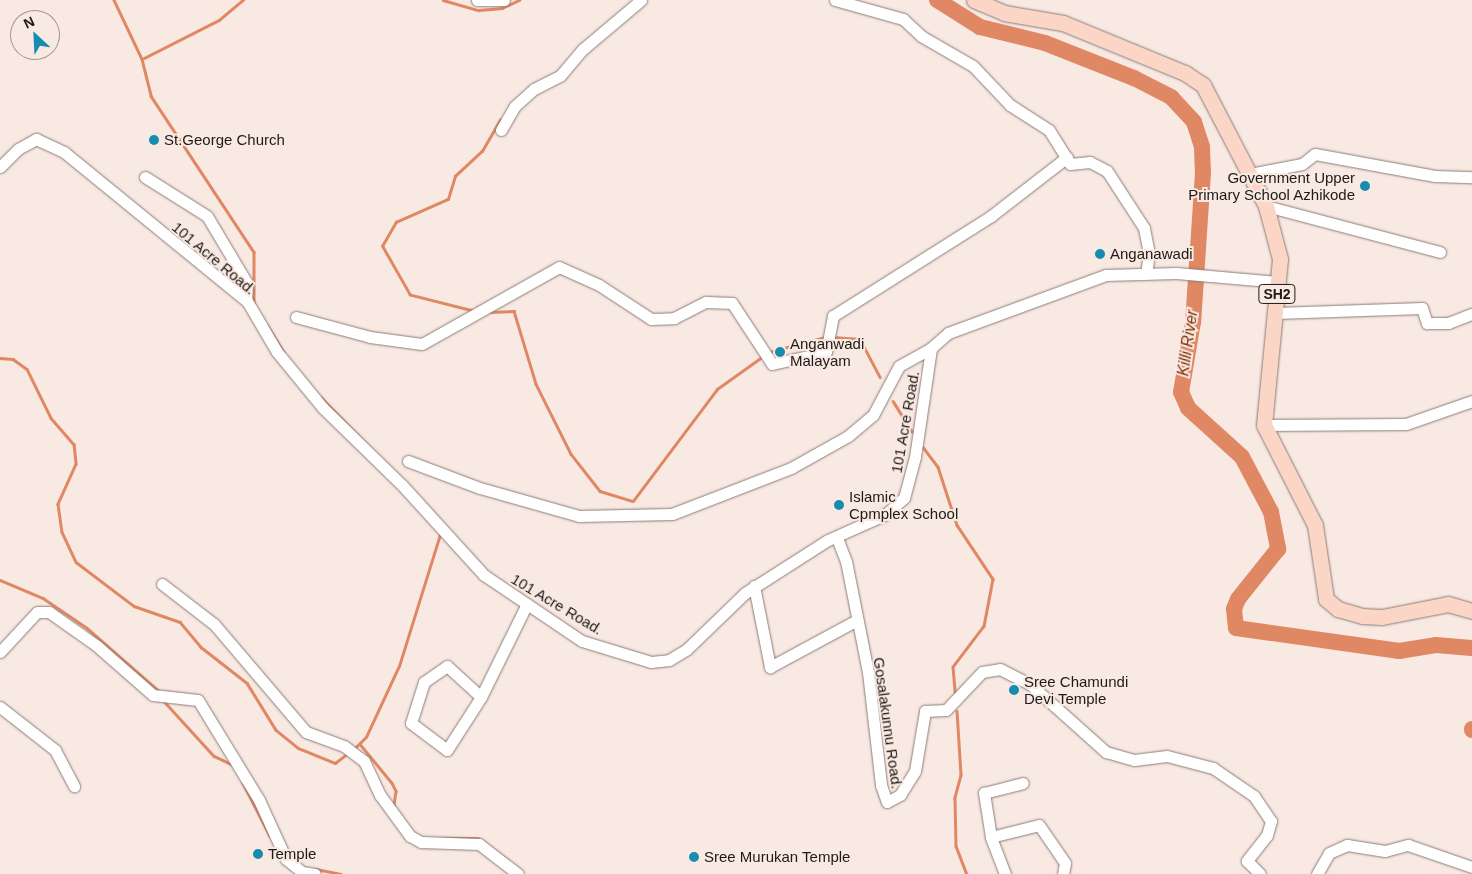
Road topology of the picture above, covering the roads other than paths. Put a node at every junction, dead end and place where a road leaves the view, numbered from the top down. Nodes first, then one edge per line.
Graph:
1 (477, 0) edge
2 (504, 0) edge
3 (641, 0) edge
4 (835, 0) edge
5 (974, 0) edge
6 (501, 130) dead end
7 (1066, 157) junction
8 (0, 167) edge
9 (1250, 174) junction
10 (145, 177) dead end
11 (1472, 177) edge
12 (1266, 206) junction
13 (1440, 252) dead end
14 (1146, 274) junction
15 (1278, 282) junction
16 (247, 298) junction
17 (1276, 313) junction
18 (1472, 314) edge
19 (296, 317) dead end
20 (931, 348) junction
21 (1472, 401) edge
22 (1264, 425) junction
23 (408, 461) dead end
24 (837, 538) junction
25 (162, 584) dead end
26 (754, 586) junction
27 (526, 606) junction
28 (1472, 610) edge
29 (857, 620) junction
30 (0, 652) edge
31 (481, 697) junction
32 (0, 707) edge
33 (1023, 783) dead end
34 (74, 786) dead end
35 (991, 837) junction
36 (1472, 867) edge
37 (315, 874) edge
38 (518, 874) edge
39 (1005, 874) edge
40 (1063, 874) edge
41 (1260, 874) edge
42 (1317, 874) edge

1 - 2 street
3 - 6 street
4 - 7 street
5 - 9 main road, SH2
7 - 14 street
7 - 19 street
8 - 16 street, 101 Acre Road.
9 - 11 street
9 - 12 main road, SH2
10 - 16 street
12 - 13 street
12 - 15 main road, SH2
14 - 15 street
14 - 20 street
15 - 17 main road, SH2
16 - 27 street, 101 Acre Road.
17 - 18 street
17 - 22 main road, SH2
20 - 23 street
20 - 24 street, 101 Acre Road.
21 - 22 street
22 - 28 main road
24 - 26 street, 101 Acre Road.
24 - 29 street, Gosalakunnu Road.
25 - 38 street
26 - 27 street, 101 Acre Road.
26 - 29 street
27 - 31 street
29 - 41 street, Gosalakunnu Road.
30 - 37 street
31 - 31 street
32 - 34 street
33 - 35 street
35 - 39 street
35 - 40 street
36 - 42 street

